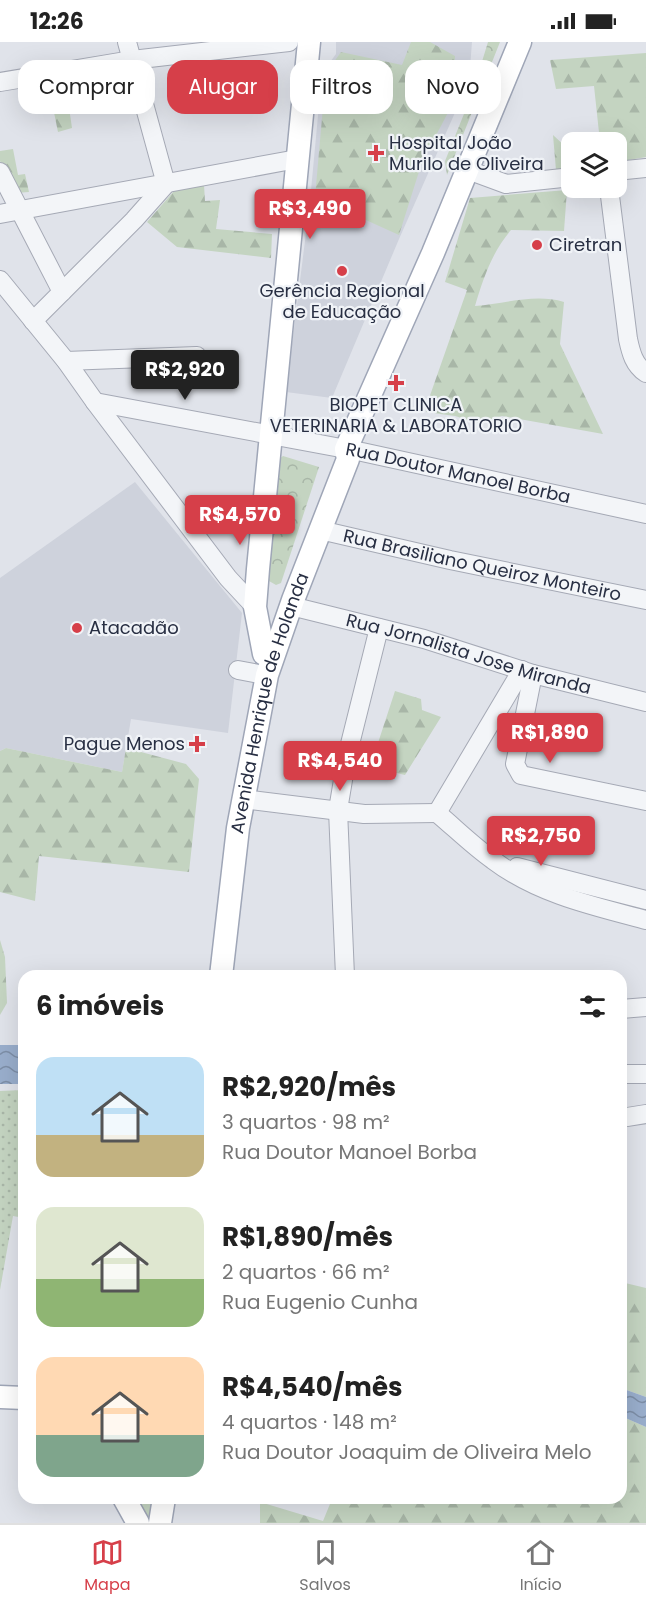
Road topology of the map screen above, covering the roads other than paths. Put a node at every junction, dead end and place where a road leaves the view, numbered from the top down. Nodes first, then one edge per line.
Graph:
1 (127, 42) edge
2 (289, 42) edge
3 (309, 42) edge
4 (520, 42) edge
5 (132, 60) joint
6 (18, 79) edge
7 (0, 82) edge
8 (147, 114) edge
9 (297, 159) junction
10 (646, 168) edge
11 (468, 170) junction
12 (627, 170) edge
13 (0, 172) edge
14 (561, 178) edge
15 (166, 184) junction
16 (610, 198) edge
17 (20, 210) junction
18 (0, 214) edge
19 (0, 280) edge
20 (62, 292) junction
21 (33, 321) junction
22 (197, 356) dead end
23 (66, 361) junction
24 (646, 373) edge
25 (95, 402) junction
26 (270, 434) junction
27 (346, 449) junction
28 (646, 514) edge
29 (320, 530) junction
30 (646, 600) edge
31 (291, 606) junction
32 (255, 607) junction
33 (379, 628) junction
34 (251, 672) junction
35 (527, 672) junction
36 (646, 702) edge
37 (243, 799) junction
38 (646, 801) edge
39 (338, 810) junction
40 (436, 813) junction
41 (494, 861) junction
42 (646, 900) edge
43 (646, 920) edge
44 (212, 970) edge
45 (222, 970) edge
46 (345, 970) edge
47 (646, 1007) edge
48 (627, 1009) edge
49 (627, 1074) edge
50 (646, 1074) edge
51 (646, 1114) edge
52 (627, 1117) edge
53 (0, 1396) edge
54 (18, 1398) edge
55 (127, 1504) edge
56 (163, 1504) edge
57 (138, 1523) edge
58 (160, 1523) edge

1 - 5 street
2 - 5 street
3 - 9 main road
4 - 11 main road, Avenida Henrique de Holanda
6 - 7 street
8 - 15 street
9 - 15 street
9 - 26 main road
10 - 12 street
11 - 14 street
11 - 27 main road, Avenida Henrique de Holanda
13 - 17 street
15 - 17 street
15 - 20 street
16 - 24 street
17 - 18 street
17 - 20 street
19 - 21 street
20 - 21 street
21 - 23 street
22 - 23 street
23 - 25 street
25 - 26 street, Rua Doutor Manoel Borba
25 - 32 street
26 - 27 street, Rua Doutor Manoel Borba
26 - 32 main road
27 - 28 street, Rua Doutor Manoel Borba
27 - 29 main road, Avenida Henrique de Holanda
27 - 34 main road
29 - 30 street, Rua Brasiliano Queiroz Monteiro
29 - 31 main road, Avenida Henrique de Holanda
31 - 33 street, Rua Jornalista Jose Miranda
31 - 37 main road, Avenida Henrique de Holanda
32 - 34 main road
33 - 35 street, Rua Jornalista Jose Miranda
33 - 39 street
34 - 44 main road
35 - 36 street, Rua Jornalista Jose Miranda
35 - 38 street
35 - 40 street
37 - 39 street
37 - 45 main road, Avenida Henrique de Holanda
39 - 40 street
39 - 46 street
40 - 41 street
41 - 42 street
41 - 43 street
47 - 48 street
49 - 50 street
51 - 52 street
53 - 54 main road
55 - 57 main road
56 - 58 main road

